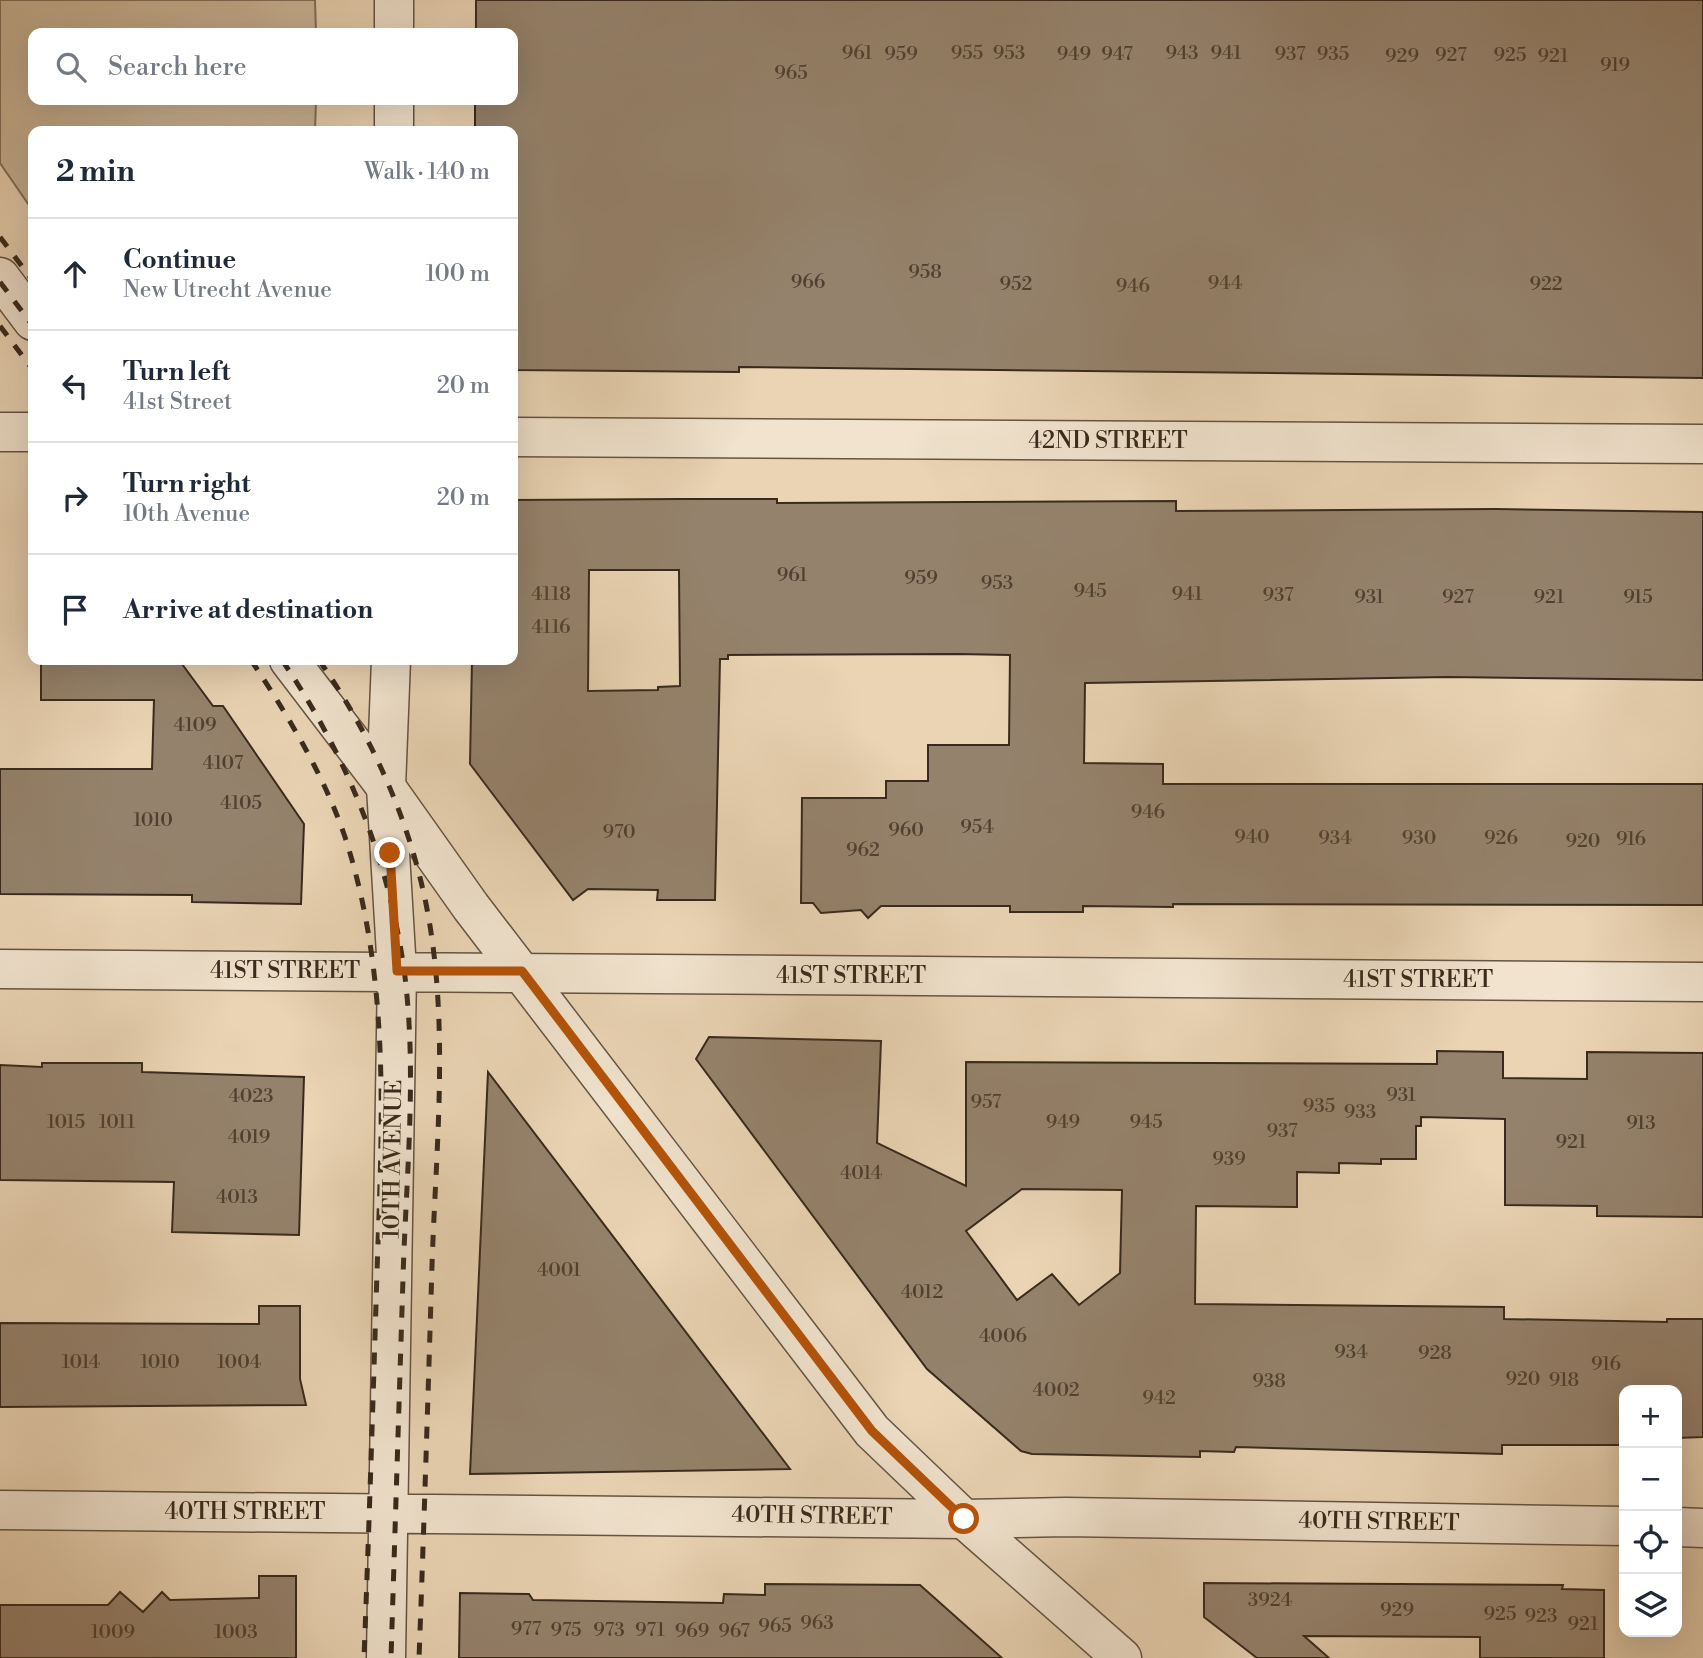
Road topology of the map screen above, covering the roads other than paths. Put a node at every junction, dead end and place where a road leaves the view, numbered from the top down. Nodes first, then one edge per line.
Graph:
1 (394, 0) edge
2 (394, 28) edge
3 (394, 105) edge
4 (394, 126) edge
5 (0, 277) edge
6 (28, 314) edge
7 (0, 432) edge
8 (28, 432) edge
9 (518, 437) edge
10 (1703, 444) edge
11 (293, 665) edge
12 (391, 665) edge
13 (386, 787) junction
14 (0, 969) edge
15 (397, 971) junction
16 (522, 971) junction
17 (1703, 982) edge
18 (0, 1510) edge
19 (388, 1513) junction
20 (964, 1519) junction
21 (1619, 1526) edge
22 (1682, 1527) edge
23 (1703, 1528) edge
24 (386, 1658) edge
25 (1122, 1658) edge

1 - 2 street
3 - 4 street
5 - 6 street
7 - 8 street
9 - 10 street, 42ND STREET
11 - 13 street
12 - 13 street, 10TH AVENUE
13 - 15 street, 10TH AVENUE
13 - 16 street
14 - 15 street, 41ST STREET
15 - 16 street, 41ST STREET
15 - 19 street, 10TH AVENUE
16 - 17 street, 41ST STREET
16 - 20 street
18 - 19 street, 40TH STREET
19 - 20 street, 40TH STREET
19 - 24 street, 10TH AVENUE
20 - 21 street, 40TH STREET
20 - 25 street
22 - 23 street

